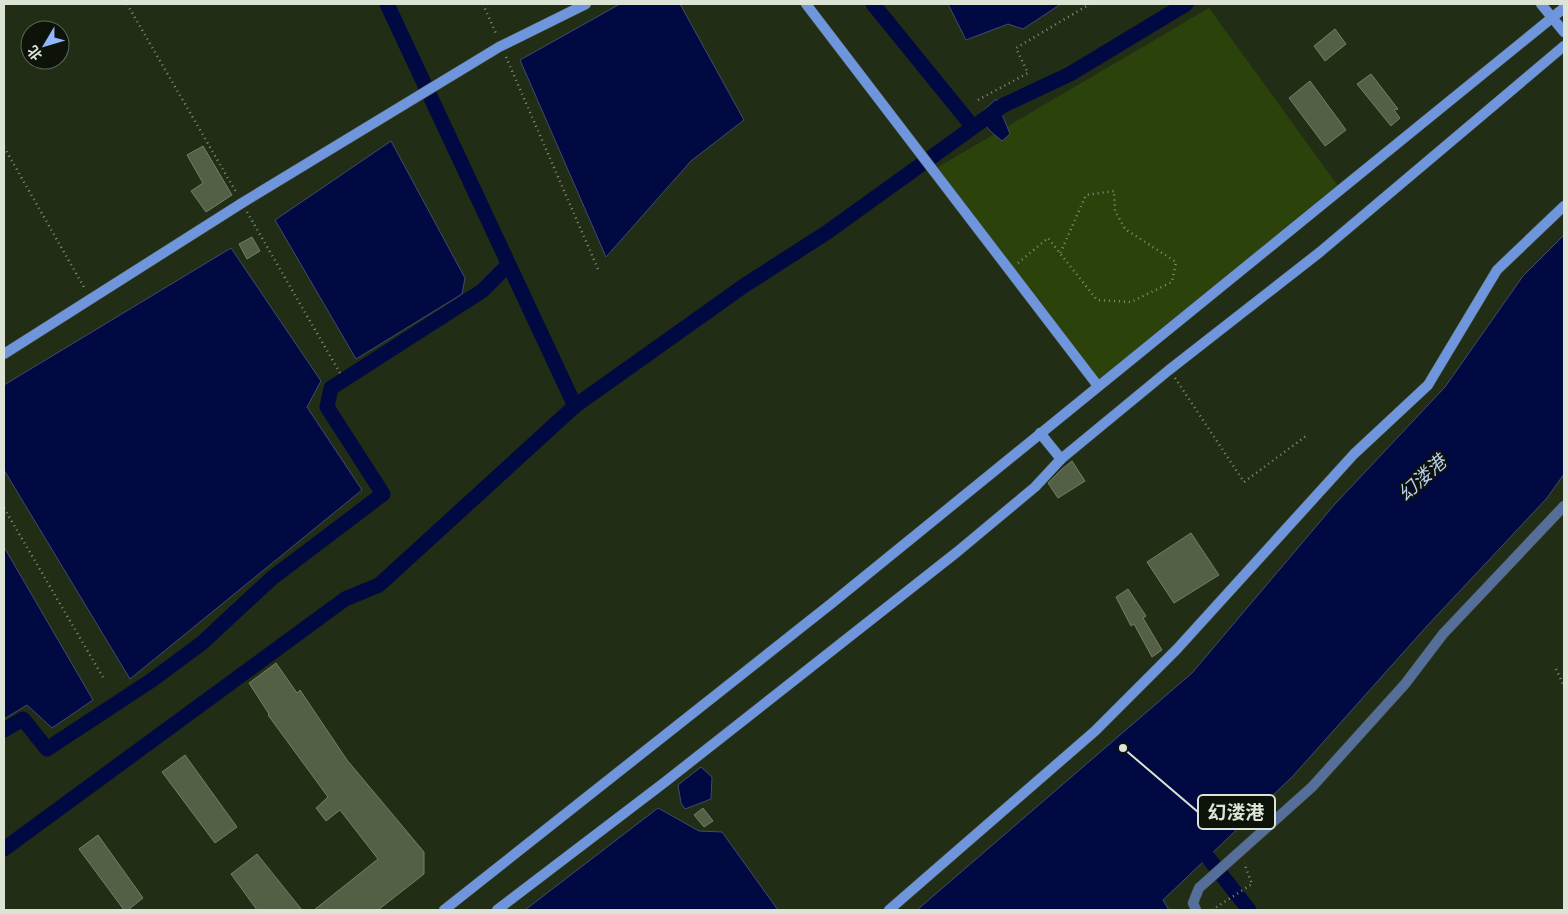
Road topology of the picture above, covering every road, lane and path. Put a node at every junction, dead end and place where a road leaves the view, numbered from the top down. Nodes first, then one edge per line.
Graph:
1 (127, 4) edge
2 (483, 4) edge
3 (586, 4) edge
4 (806, 4) edge
5 (1090, 4) edge
6 (1541, 4) edge
7 (1564, 8) edge
8 (1553, 18) junction
9 (1564, 32) edge
10 (501, 46) junction
11 (1564, 46) edge
12 (978, 100) dead end
13 (4, 147) edge
14 (242, 204) junction
15 (1564, 206) edge
16 (1060, 254) junction
17 (598, 269) dead end
18 (1010, 270) junction
19 (91, 299) junction
20 (4, 354) edge
21 (1169, 370) junction
22 (340, 373) dead end
23 (1098, 386) junction
24 (1040, 433) junction
25 (1306, 436) dead end
26 (1061, 459) junction
27 (1564, 506) edge
28 (4, 508) edge
29 (1556, 669) dead end
30 (104, 679) dead end
31 (1564, 686) edge
32 (1240, 853) junction
33 (444, 910) edge
34 (497, 910) edge
35 (889, 910) edge
36 (1196, 910) edge
37 (1212, 910) edge

1 - 14 path
2 - 10 path
3 - 10 main road
4 - 18 main road
5 - 12 path
6 - 8 main road
7 - 8 main road
8 - 9 main road
8 - 23 main road
10 - 14 main road
10 - 17 path
11 - 21 main road
13 - 19 path
14 - 19 main road
14 - 22 path
15 - 35 main road
16 - 16 path
16 - 18 path
18 - 23 main road
19 - 20 main road
21 - 25 path
21 - 26 main road
23 - 24 main road
24 - 26 main road
24 - 33 main road
26 - 34 main road
27 - 32 street
28 - 30 path
29 - 31 path
32 - 36 street
32 - 37 path

